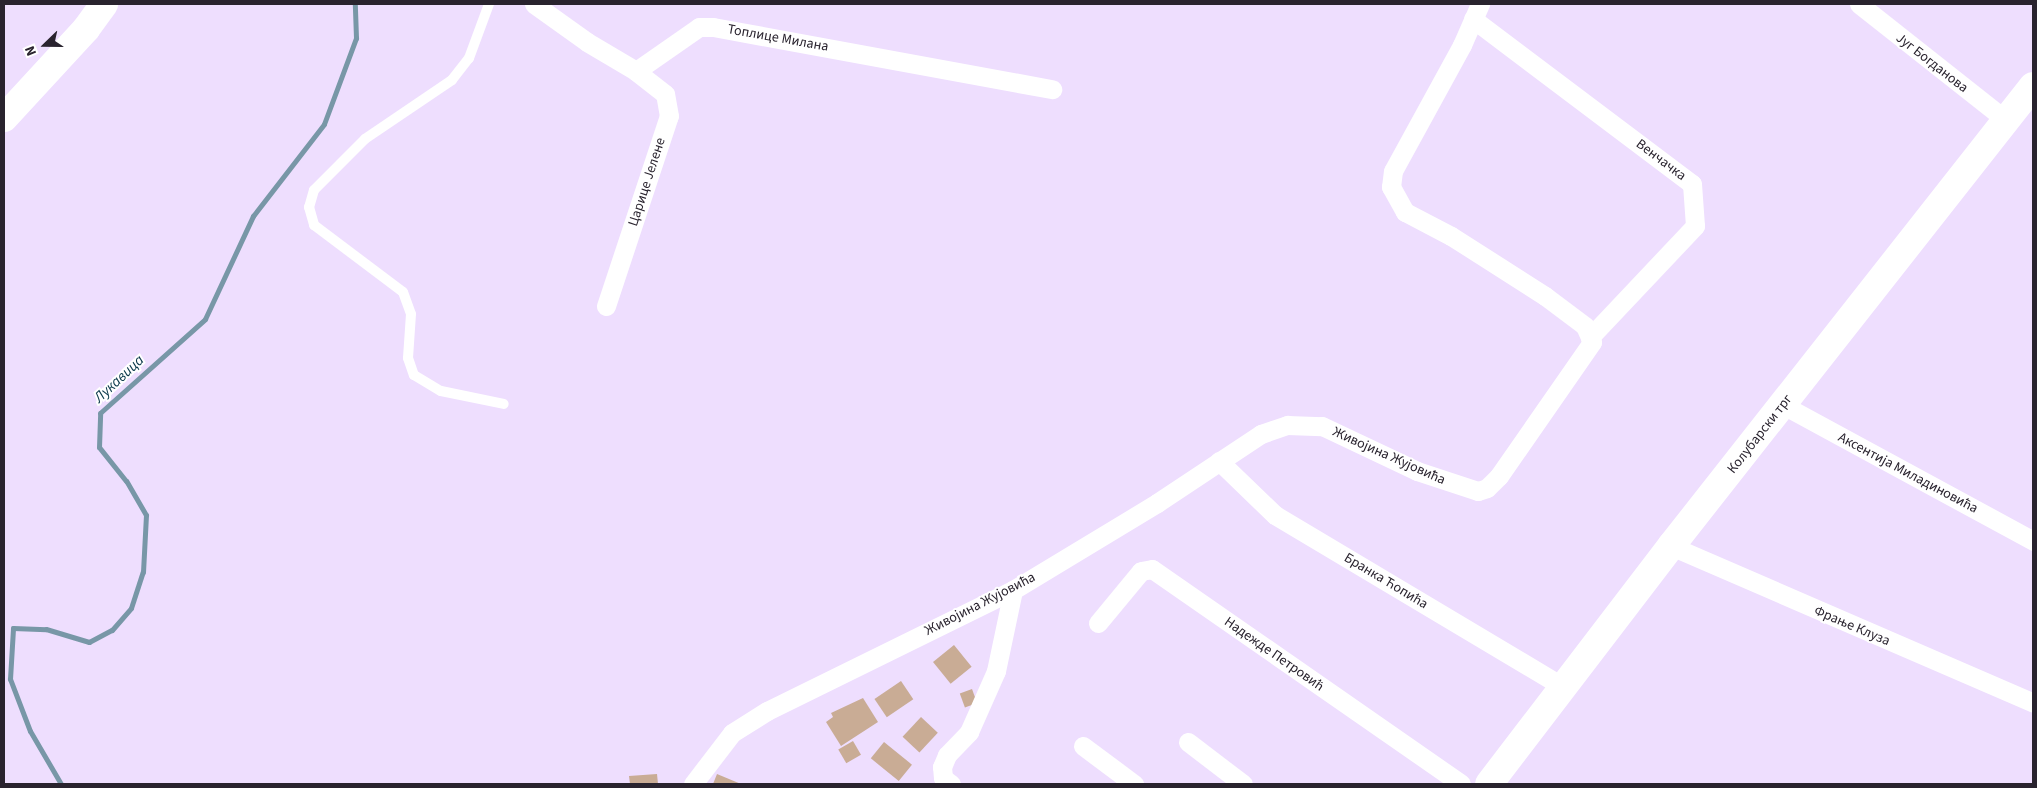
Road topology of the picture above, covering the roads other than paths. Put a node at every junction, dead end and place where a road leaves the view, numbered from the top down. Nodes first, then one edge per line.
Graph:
1 (104, 4) edge
2 (489, 4) edge
3 (534, 4) edge
4 (1859, 4) edge
5 (1476, 11) edge
6 (636, 71) junction
7 (2033, 86) edge
8 (1052, 89) dead end
9 (4, 118) edge
10 (2006, 120) junction
11 (606, 306) dead end
12 (1590, 337) junction
13 (504, 404) dead end
14 (1783, 405) junction
15 (1219, 461) junction
16 (2033, 541) edge
17 (1671, 546) junction
18 (1013, 590) junction
19 (1098, 623) dead end
20 (1564, 687) junction
21 (2033, 703) edge
22 (1188, 742) dead end
23 (1083, 746) dead end
24 (693, 784) edge
25 (951, 784) edge
26 (1134, 784) edge
27 (1243, 784) edge
28 (1461, 784) edge
29 (1489, 784) edge

1 - 9 street
2 - 13 lane
3 - 6 street
4 - 10 street, Југ Богданова
5 - 12 street
5 - 12 street, Венчачка
6 - 8 street, Топлице Милана
6 - 11 street, Царице Јелене
7 - 10 street, Колубарски трг
10 - 14 street, Колубарски трг
12 - 15 street, Живојина Жујовића
14 - 16 street, Аксентија Миладиновића
14 - 17 street, Колубарски трг
15 - 18 street, Живојина Жујовића
15 - 20 street, Бранка Ћопића
17 - 20 street, Колубарски трг
17 - 21 street, Фрање Клуза
18 - 24 street, Живојина Жујовића
18 - 25 street
19 - 28 street, Надежде Петровић
20 - 29 street, Колубарски трг
22 - 27 street
23 - 26 street

